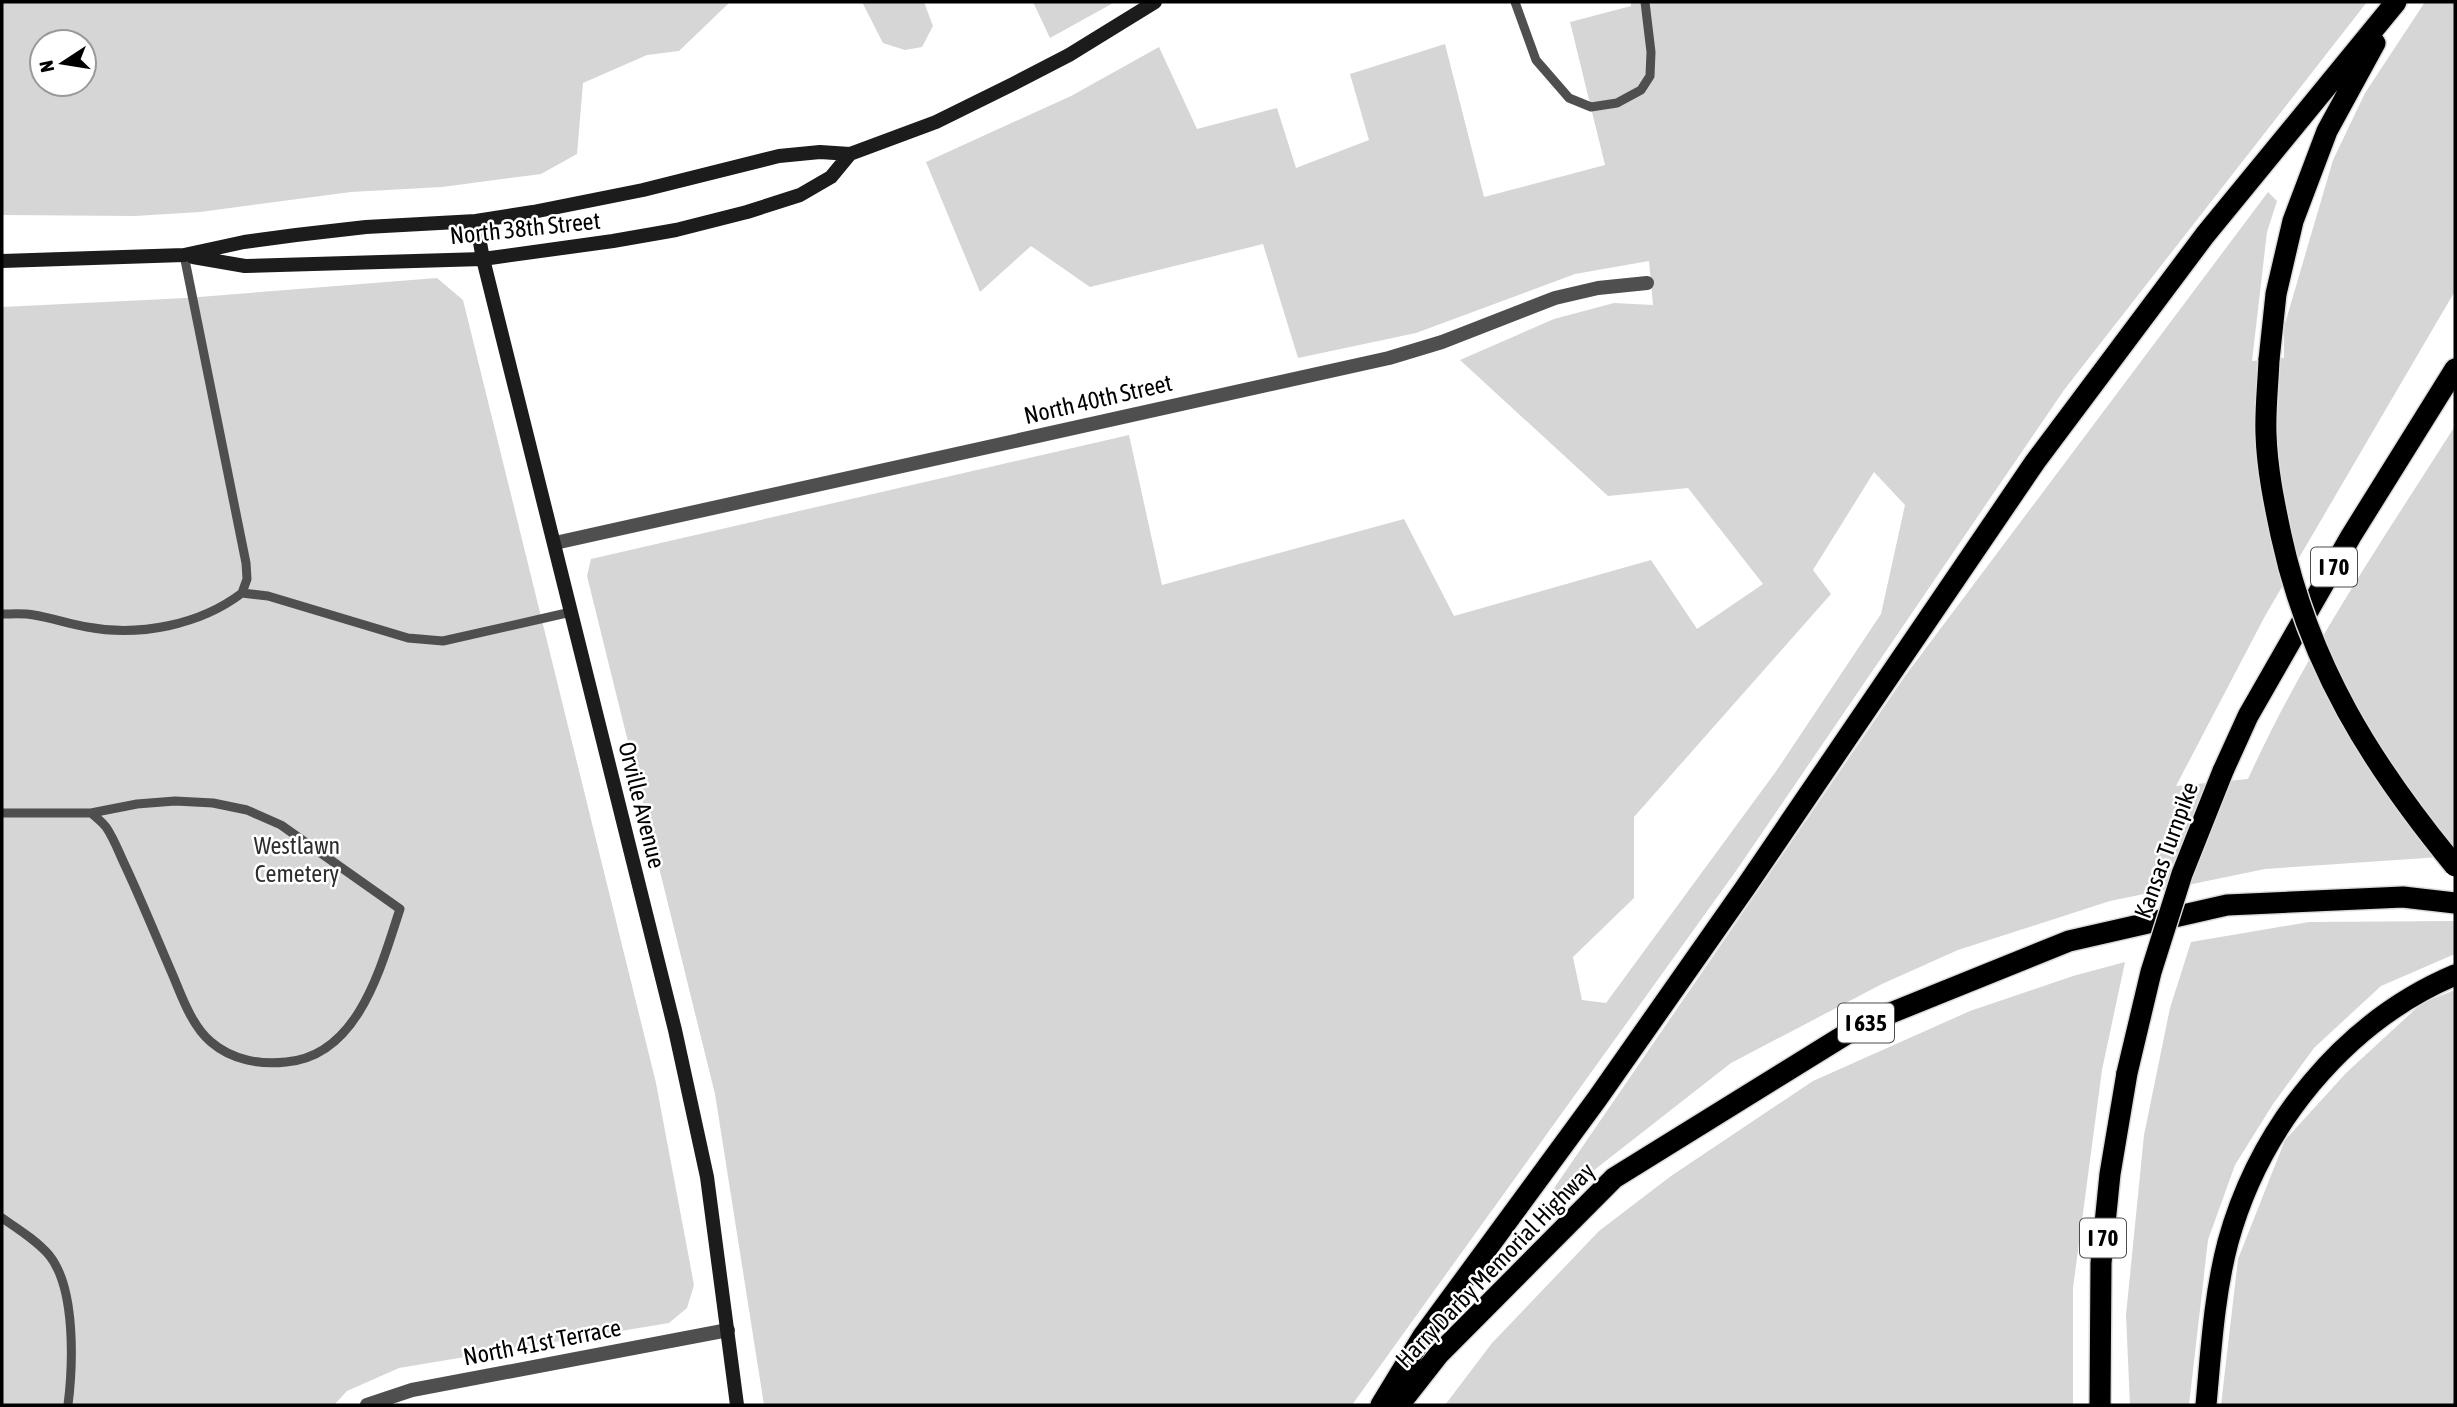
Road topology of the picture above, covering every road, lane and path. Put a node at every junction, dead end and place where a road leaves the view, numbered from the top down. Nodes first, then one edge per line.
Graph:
1 (1155, 2) edge
2 (1516, 2) edge
3 (1645, 2) edge
4 (2397, 2) edge
5 (850, 154) junction
6 (475, 221) junction
7 (184, 255) junction
8 (483, 259) junction
9 (2, 261) edge
10 (1647, 283) dead end
11 (2455, 369) edge
12 (555, 543) junction
13 (242, 593) junction
14 (571, 612) junction
15 (2, 614) edge
16 (2, 813) edge
17 (91, 813) junction
18 (2455, 866) edge
19 (2455, 903) edge
20 (2455, 975) edge
21 (2, 1218) edge
22 (728, 1330) junction
23 (68, 1405) edge
24 (367, 1405) edge
25 (737, 1405) edge
26 (1381, 1405) edge
27 (1399, 1405) edge
28 (2100, 1405) edge
29 (2206, 1405) edge

1 - 5 main road, North 38th Street
2 - 3 lane
4 - 18 highway, bridge
4 - 26 highway
5 - 6 main road, North 38th Street
5 - 8 main road, North 38th Street
6 - 7 main road, North 38th Street
6 - 8 main road, Orville Avenue
7 - 8 main road, North 38th Street
7 - 9 main road, North 38th Street
7 - 13 lane
8 - 12 main road, Orville Avenue
10 - 12 street, North 40th Street
11 - 28 highway, Kansas Turnpike / I 70, bridge
12 - 14 main road, Orville Avenue
13 - 14 lane
13 - 15 lane
14 - 22 main road, Orville Avenue
16 - 17 lane
17 - 17 lane
19 - 27 highway, Harry Darby Memorial Highway / I 635
20 - 29 highway
21 - 23 lane
22 - 24 street, North 41st Terrace
22 - 25 main road, Orville Avenue

